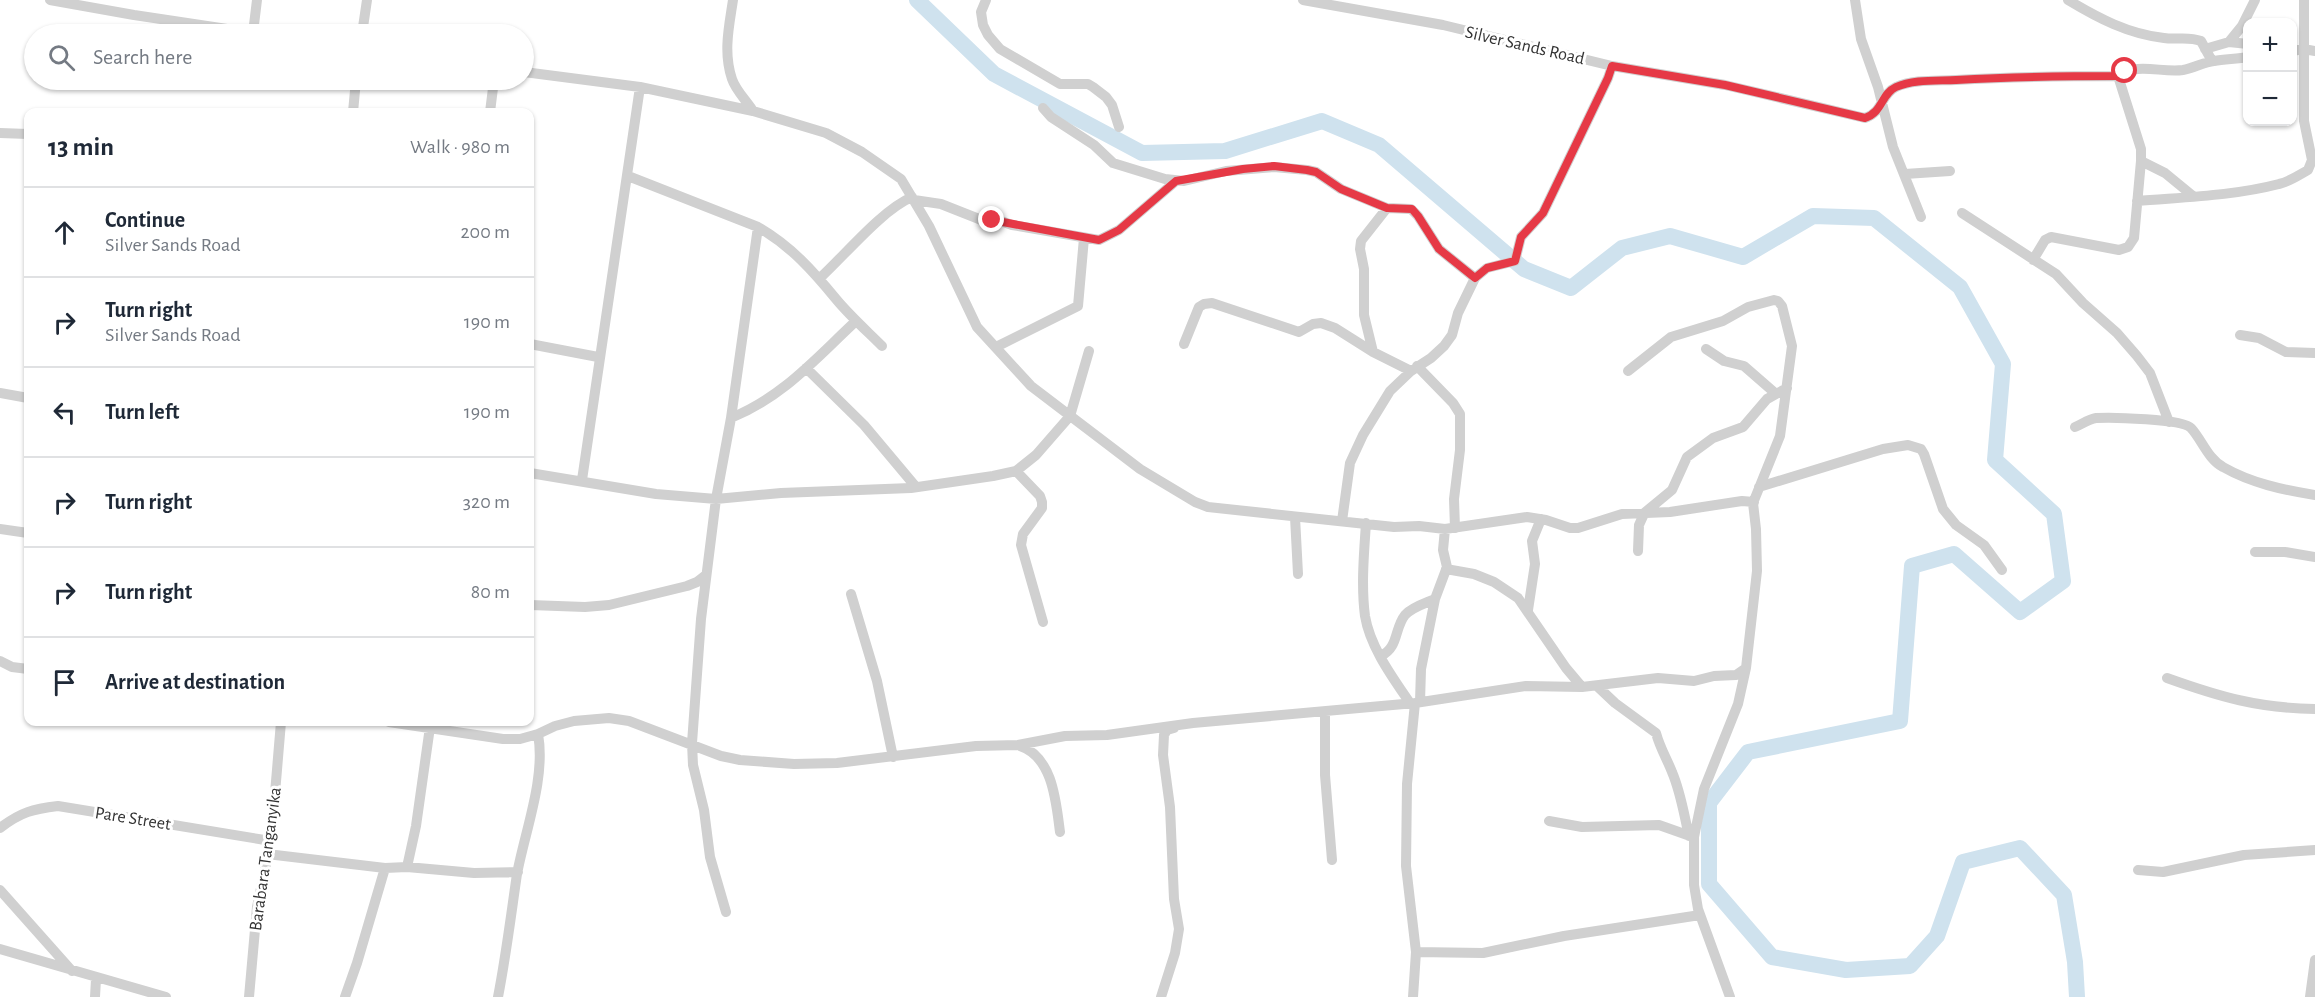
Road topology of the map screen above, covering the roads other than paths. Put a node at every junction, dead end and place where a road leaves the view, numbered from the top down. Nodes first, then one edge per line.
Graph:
1 (50, 0) edge
2 (258, 0) edge
3 (368, 0) edge
4 (734, 0) edge
5 (987, 0) edge
6 (1303, 0) edge
7 (1855, 0) edge
8 (2068, 0) edge
9 (2254, 0) edge
10 (2304, 0) edge
11 (1373, 5) edge
12 (192, 24) edge
13 (257, 24) edge
14 (364, 24) edge
15 (2229, 42) junction
16 (2243, 44) edge
17 (2205, 49) junction
18 (2304, 50) edge
19 (2243, 57) edge
20 (2212, 61) junction
21 (1612, 66) junction
22 (534, 73) edge
23 (2118, 76) junction
24 (640, 87) junction
25 (355, 90) edge
26 (493, 90) edge
27 (1883, 103) junction
28 (352, 108) edge
29 (490, 108) edge
30 (1043, 108) dead end
31 (753, 111) junction
32 (1119, 127) dead end
33 (0, 133) edge
34 (24, 134) edge
35 (2141, 161) junction
36 (2313, 163) edge
37 (1950, 171) dead end
38 (1905, 174) junction
39 (628, 176) junction
40 (1176, 181) junction
41 (2193, 196) junction
42 (913, 198) junction
43 (2137, 201) junction
44 (1387, 208) junction
45 (1962, 213) dead end
46 (1921, 217) dead end
47 (758, 227) junction
48 (1084, 238) junction
49 (2033, 260) junction
50 (820, 278) junction
51 (1475, 278) junction
52 (856, 321) junction
53 (2240, 335) dead end
54 (1184, 344) dead end
55 (534, 345) edge
56 (882, 346) dead end
57 (996, 347) junction
58 (1706, 349) dead end
59 (1089, 351) dead end
60 (1373, 352) junction
61 (2315, 353) edge
62 (598, 357) junction
63 (806, 368) junction
64 (1414, 368) junction
65 (1628, 371) dead end
66 (1787, 388) junction
67 (0, 393) edge
68 (1775, 393) junction
69 (24, 397) edge
70 (1070, 416) junction
71 (731, 418) junction
72 (2169, 422) junction
73 (2075, 427) dead end
74 (1016, 471) junction
75 (534, 474) edge
76 (582, 480) junction
77 (916, 486) junction
78 (1759, 487) junction
79 (2315, 495) edge
80 (716, 499) junction
81 (1754, 502) junction
82 (1644, 514) junction
83 (1295, 517) junction
84 (1541, 519) junction
85 (1342, 521) junction
86 (1366, 523) junction
87 (1450, 528) junction
88 (0, 529) edge
89 (24, 532) edge
90 (1638, 551) dead end
91 (2255, 552) dead end
92 (2315, 557) edge
93 (1446, 569) junction
94 (2002, 570) dead end
95 (1298, 574) dead end
96 (706, 575) junction
97 (851, 594) dead end
98 (1435, 599) junction
99 (534, 605) edge
100 (1528, 609) junction
101 (1043, 622) dead end
102 (1381, 656) junction
103 (0, 662) edge
104 (24, 668) edge
105 (1746, 668) junction
106 (2167, 678) dead end
107 (1597, 686) junction
108 (1582, 687) junction
109 (1415, 703) junction
110 (2315, 709) edge
111 (1325, 712) junction
112 (281, 726) edge
113 (422, 726) edge
114 (430, 727) junction
115 (1177, 727) junction
116 (538, 734) junction
117 (692, 743) junction
118 (1018, 745) junction
119 (892, 757) junction
120 (1549, 821) dead end
121 (0, 828) edge
122 (1060, 832) dead end
123 (1692, 837) junction
124 (271, 841) junction
125 (2315, 850) edge
126 (267, 854) junction
127 (1332, 860) dead end
128 (407, 867) junction
129 (385, 868) junction
130 (2138, 870) dead end
131 (518, 872) junction
132 (0, 891) edge
133 (726, 912) dead end
134 (1700, 915) junction
135 (0, 949) edge
136 (1416, 952) junction
137 (2315, 960) edge
138 (72, 971) junction
139 (96, 979) junction
140 (94, 997) edge
141 (166, 997) edge
142 (249, 997) edge
143 (345, 997) edge
144 (498, 997) edge
145 (1161, 997) edge
146 (1413, 997) edge
147 (1730, 997) edge
148 (2310, 997) edge

1 - 12 street
2 - 13 street
3 - 14 street
4 - 31 street
5 - 32 street
6 - 11 street, Silver Sands Road
7 - 27 street
8 - 17 street
9 - 15 street
10 - 18 street
11 - 21 street, Silver Sands Road
15 - 16 street
15 - 17 street
17 - 20 street
18 - 36 street
19 - 20 street, Silver Sands Road
20 - 23 street, Silver Sands Road
21 - 27 street, Silver Sands Road
21 - 51 street
22 - 24 street
23 - 27 street, Silver Sands Road
23 - 35 street
24 - 31 street
24 - 39 street
25 - 28 street
26 - 29 street
27 - 38 street
30 - 40 street
31 - 42 street
33 - 34 street
35 - 41 street
35 - 43 street
36 - 41 street
37 - 38 street
38 - 46 street
39 - 47 street
39 - 62 street
40 - 44 street
40 - 48 street
41 - 43 street
42 - 48 street
42 - 50 street
42 - 57 street
43 - 49 street
44 - 51 street
44 - 60 street
45 - 49 street
47 - 50 street
47 - 71 street
48 - 57 street
49 - 72 street
50 - 52 street
51 - 64 street
52 - 56 street
52 - 63 street
53 - 61 street
54 - 60 street
55 - 62 street
57 - 70 street
58 - 68 street
59 - 70 street
60 - 64 street
62 - 76 street
63 - 71 street
63 - 77 street
64 - 85 street
64 - 87 street
65 - 66 street
66 - 68 street
66 - 78 street
67 - 69 street
68 - 82 street
70 - 74 street
70 - 83 street
71 - 80 street
72 - 73 street
72 - 79 street
74 - 77 street
74 - 101 street
75 - 76 street
76 - 80 street
77 - 80 street
78 - 81 street
78 - 94 street
80 - 96 street
81 - 82 street
81 - 105 street
82 - 84 street
82 - 90 street
83 - 85 street
83 - 95 street
84 - 87 street
84 - 100 street
85 - 86 street
86 - 87 street
86 - 102 street
87 - 93 street
88 - 89 street
91 - 92 street
93 - 98 street
93 - 100 street
96 - 99 street
96 - 117 street
97 - 119 street
98 - 102 street
98 - 109 street
100 - 108 street
102 - 109 street
103 - 104 street
105 - 107 street
105 - 123 street
106 - 110 street
107 - 108 street
107 - 123 street
108 - 109 street
109 - 111 street
109 - 136 street
111 - 115 street
111 - 127 street
112 - 124 street, Barabara Tanganyika
113 - 114 street
114 - 116 street
114 - 128 street
115 - 118 street
115 - 145 street
116 - 117 street
116 - 131 street
117 - 119 street
117 - 133 street
118 - 119 street
118 - 122 street
120 - 123 street
121 - 124 street, Pare Street
123 - 134 street
124 - 126 street, Barabara Tanganyika
125 - 130 street
126 - 129 street
126 - 142 street, Barabara Tanganyika
128 - 129 street
128 - 131 street
129 - 143 street
131 - 144 street
132 - 138 street
134 - 136 street
134 - 147 street
135 - 138 street
136 - 146 street
137 - 148 street
138 - 139 street
139 - 140 street
139 - 141 street

